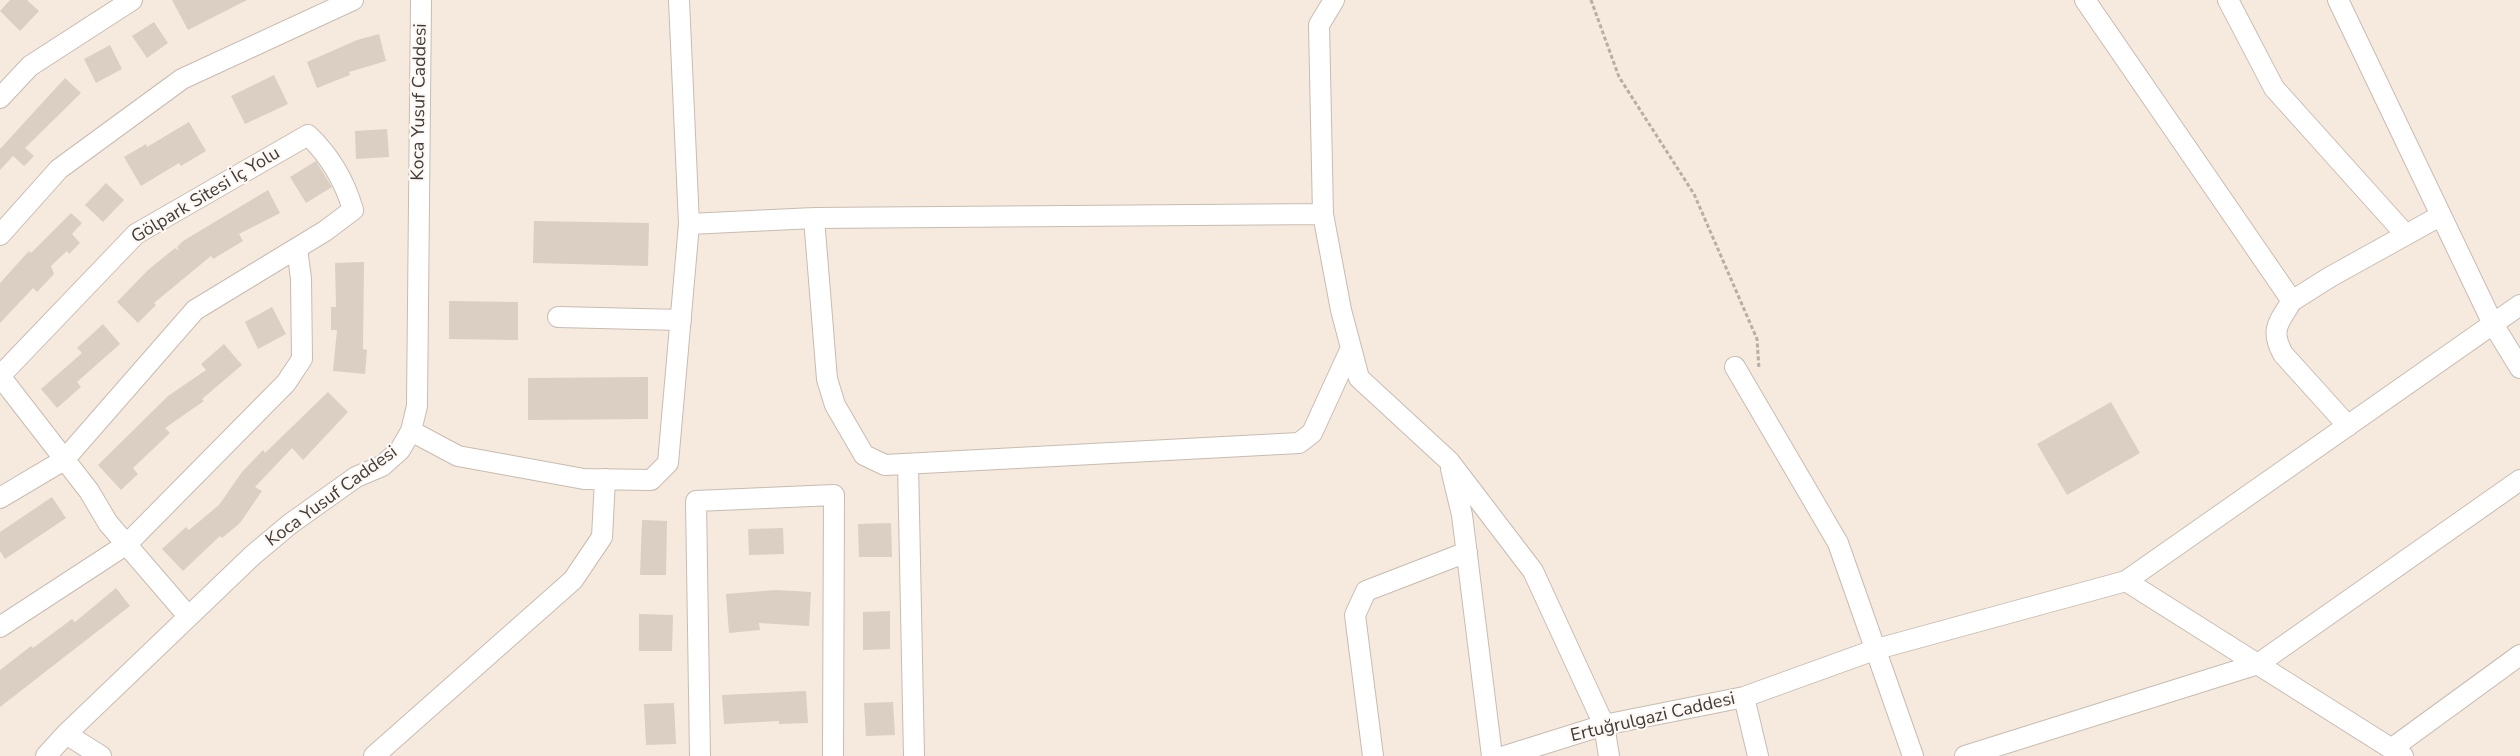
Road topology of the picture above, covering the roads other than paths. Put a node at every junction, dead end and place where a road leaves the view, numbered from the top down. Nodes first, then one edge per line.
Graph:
1 (132, 0) edge
2 (355, 0) edge
3 (422, 0) edge
4 (679, 0) edge
5 (1334, 0) edge
6 (2085, 0) edge
7 (2228, 0) edge
8 (2338, 0) edge
9 (0, 98) edge
10 (1323, 214) junction
11 (2440, 216) junction
12 (814, 218) junction
13 (689, 224) junction
14 (0, 235) edge
15 (2406, 235) junction
16 (297, 248) junction
17 (2292, 302) junction
18 (2520, 305) edge
19 (558, 317) dead end
20 (681, 320) junction
21 (2493, 324) junction
22 (1351, 348) junction
23 (1735, 367) dead end
24 (2520, 368) edge
25 (0, 376) edge
26 (2348, 426) junction
27 (411, 431) junction
28 (64, 460) junction
29 (1449, 461) junction
30 (908, 464) junction
31 (605, 479) junction
32 (2520, 480) edge
33 (0, 498) edge
34 (126, 544) junction
35 (1467, 552) junction
36 (2126, 581) junction
37 (188, 616) junction
38 (0, 627) edge
39 (1877, 649) junction
40 (2520, 655) edge
41 (2258, 664) junction
42 (1744, 697) junction
43 (1604, 725) junction
44 (66, 734) junction
45 (2397, 752) edge
46 (46, 756) edge
47 (102, 756) edge
48 (374, 756) edge
49 (700, 756) edge
50 (833, 756) edge
51 (914, 756) edge
52 (1373, 756) edge
53 (1492, 756) edge
54 (1505, 756) edge
55 (1609, 756) edge
56 (1758, 756) edge
57 (1913, 756) edge
58 (1965, 756) edge

1 - 9 street
2 - 14 street
3 - 27 street, Koca Yusuf Caddesi
4 - 13 street
5 - 10 street
6 - 17 street
7 - 15 street
8 - 11 street
10 - 12 street
10 - 22 street
11 - 15 street
11 - 21 street
12 - 13 street
12 - 30 street
13 - 20 street
15 - 17 street
16 - 25 street, Gölpark Sitesi İç Yolu
16 - 28 street, Gölpark Sitesi İç Yolu
16 - 34 street
17 - 26 street
18 - 21 street, Ertuğrulgazi Caddesi
19 - 20 street
20 - 31 street
21 - 24 street
21 - 26 street, Ertuğrulgazi Caddesi
22 - 29 street
22 - 30 street
23 - 39 street
25 - 28 street, Gölpark Sitesi İç Yolu
26 - 36 street, Ertuğrulgazi Caddesi
27 - 31 street
27 - 37 street, Koca Yusuf Caddesi
28 - 33 street, Gölpark Sitesi İç Yolu
28 - 34 street, Gölpark Sitesi İç Yolu
29 - 35 street
29 - 43 street
30 - 51 street
31 - 48 street
32 - 41 street
34 - 37 street, Gölpark Sitesi İç Yolu
34 - 38 street
35 - 52 street
35 - 53 street
36 - 39 street, Ertuğrulgazi Caddesi
36 - 41 street
37 - 44 street, Koca Yusuf Caddesi
39 - 42 street, Ertuğrulgazi Caddesi
39 - 57 street
40 - 45 street
41 - 45 street
41 - 58 street
42 - 43 street, Ertuğrulgazi Caddesi
42 - 56 street
43 - 54 street, Ertuğrulgazi Caddesi
43 - 55 street
44 - 46 street, Koca Yusuf Caddesi
44 - 47 street
49 - 50 street

